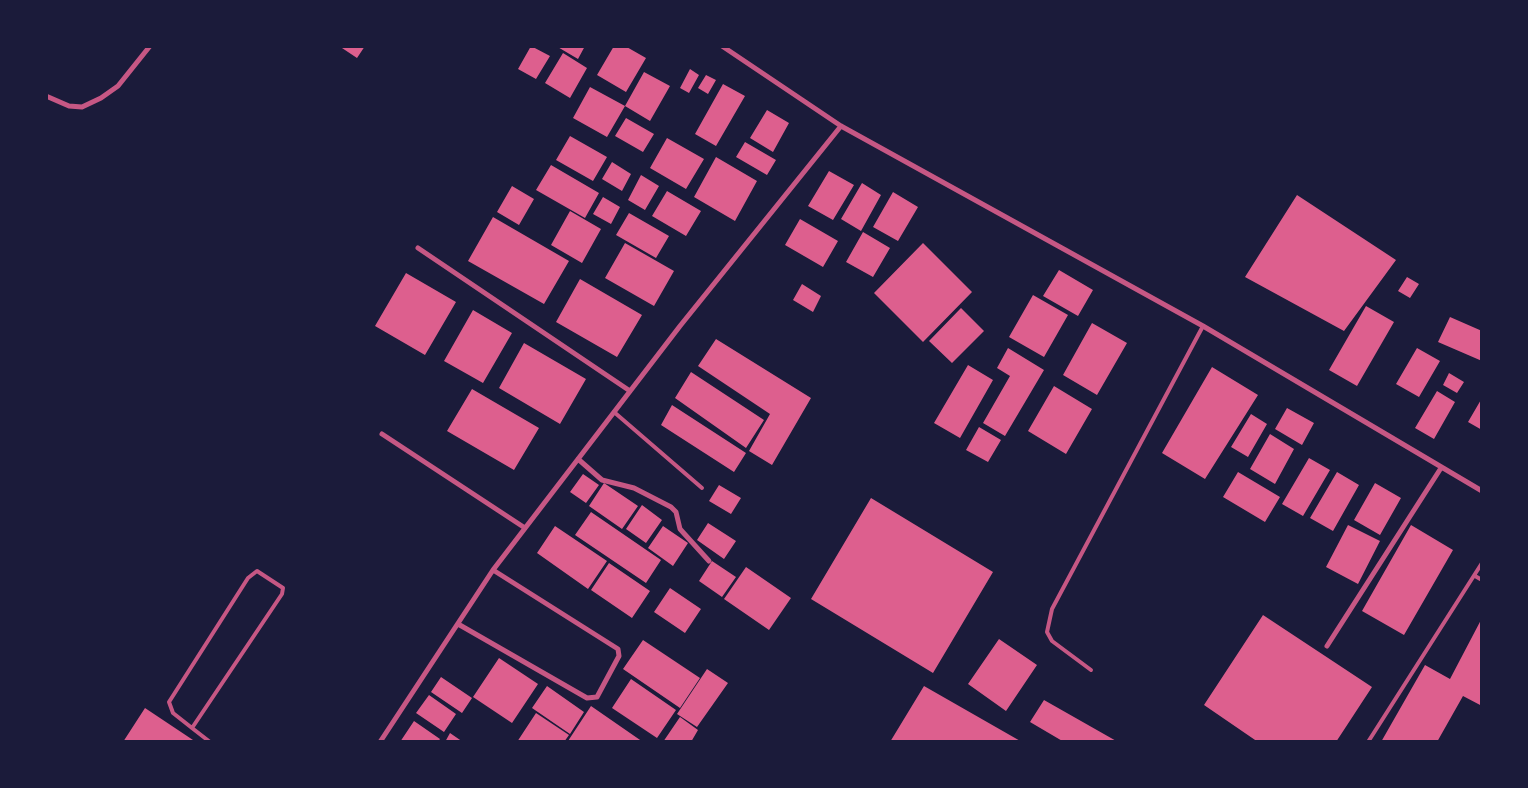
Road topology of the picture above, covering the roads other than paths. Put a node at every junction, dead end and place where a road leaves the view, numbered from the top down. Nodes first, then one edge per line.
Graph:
1 (150, 46) edge
2 (722, 46) edge
3 (46, 96) edge
4 (841, 126) junction
5 (418, 248) dead end
6 (1203, 326) junction
7 (630, 390) junction
8 (614, 412) junction
9 (382, 434) dead end
10 (578, 459) junction
11 (1441, 468) junction
12 (702, 488) dead end
13 (1482, 491) edge
14 (525, 528) junction
15 (709, 561) dead end
16 (1482, 563) edge
17 (493, 570) junction
18 (1475, 576) junction
19 (1482, 580) edge
20 (458, 624) junction
21 (1327, 646) dead end
22 (1091, 670) dead end
23 (192, 728) junction
24 (210, 742) edge
25 (380, 742) edge
26 (1368, 742) edge

1 - 3 street
2 - 4 street
4 - 6 street
4 - 7 street
5 - 7 street
6 - 11 street
6 - 22 lane
7 - 8 street
8 - 10 street
8 - 12 lane
9 - 14 street
10 - 14 street
10 - 15 street
11 - 13 street
11 - 21 street
14 - 17 street
16 - 18 lane
17 - 20 street
17 - 20 street
18 - 19 lane
18 - 26 lane
20 - 25 street
23 - 23 lane
23 - 24 lane

